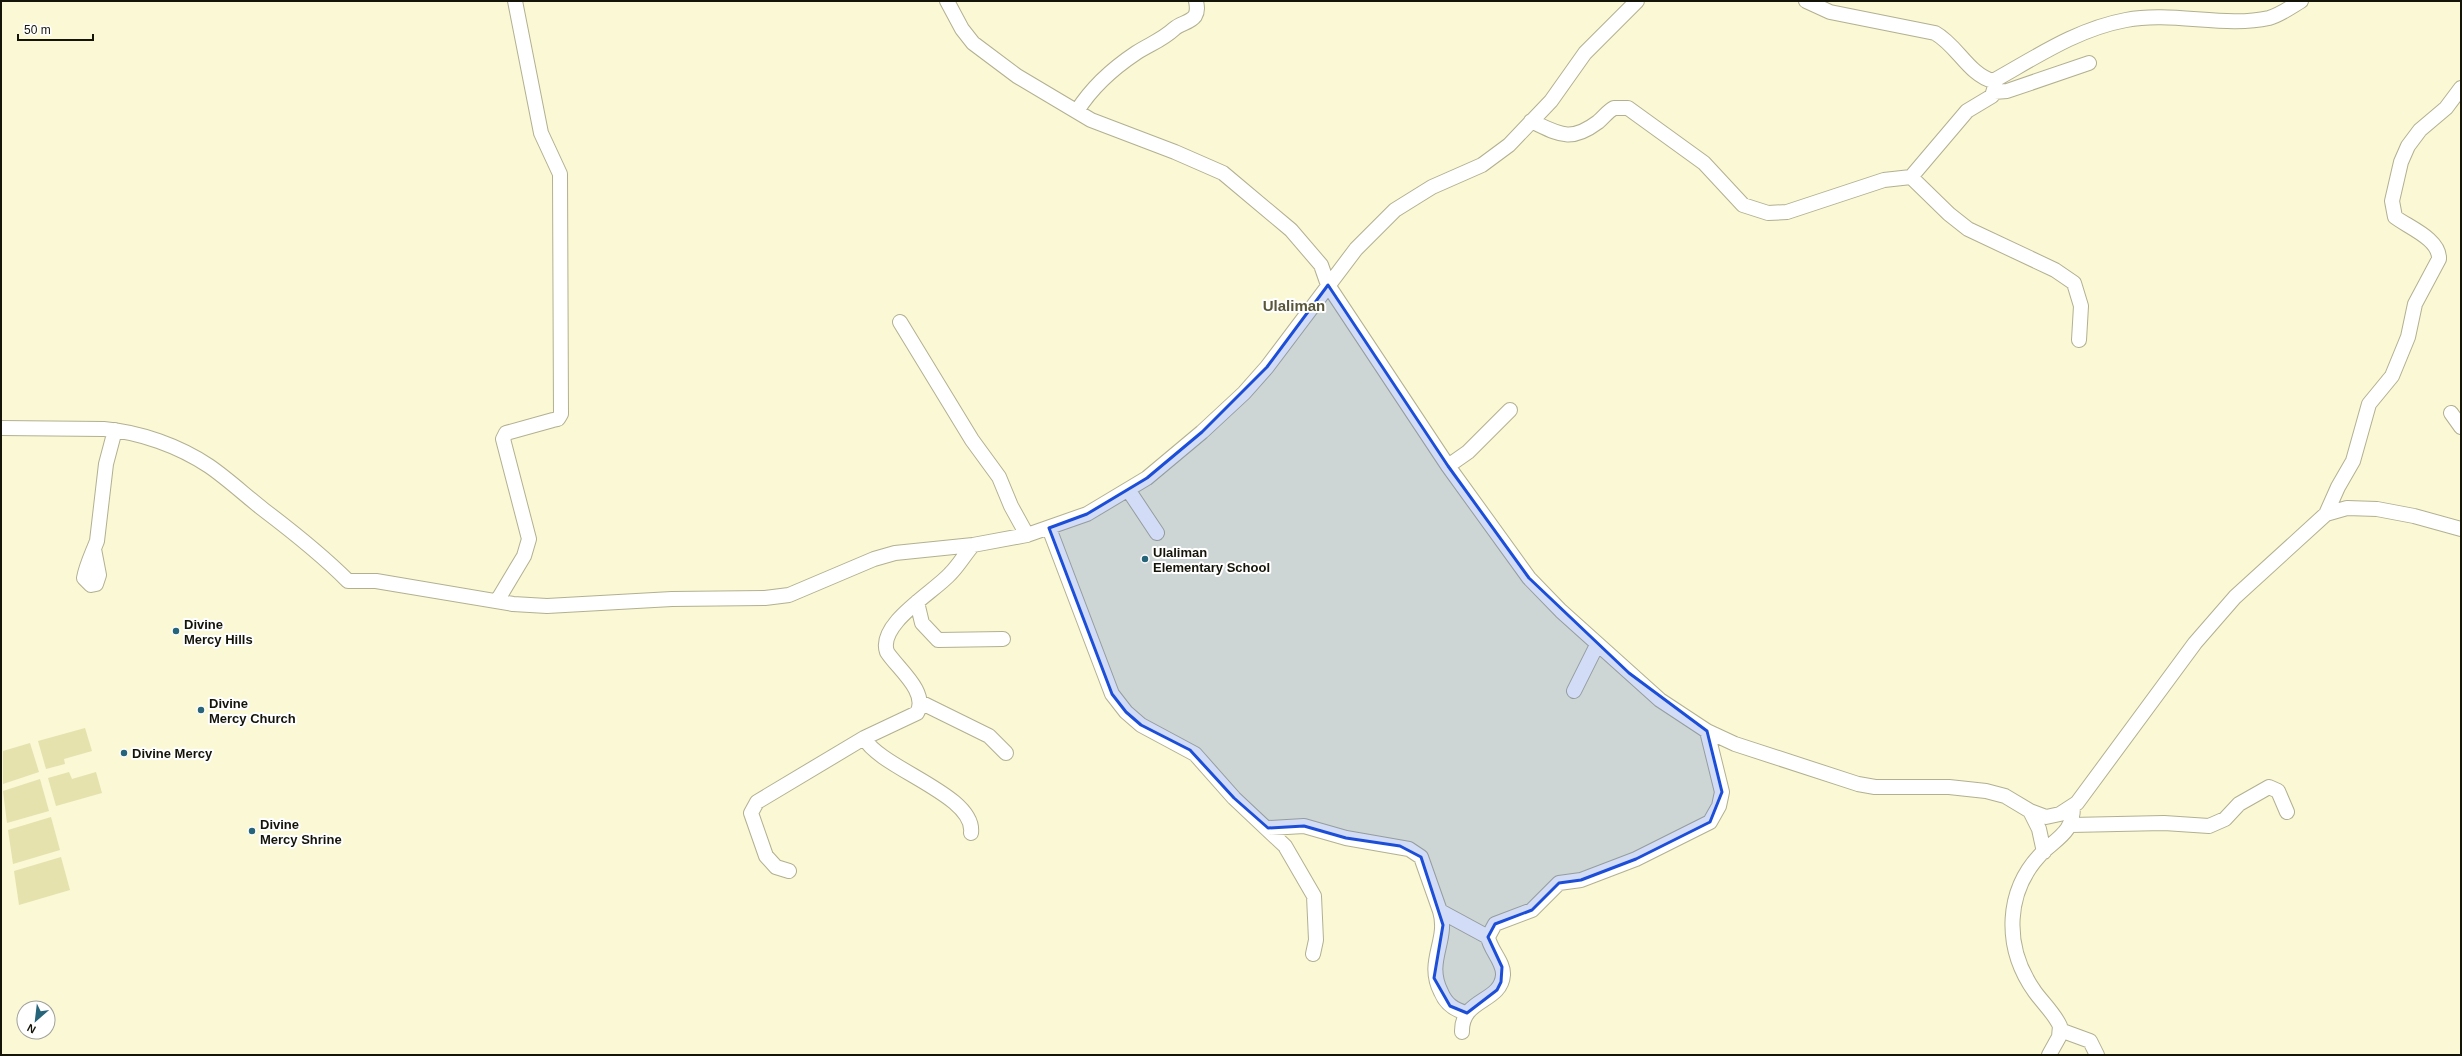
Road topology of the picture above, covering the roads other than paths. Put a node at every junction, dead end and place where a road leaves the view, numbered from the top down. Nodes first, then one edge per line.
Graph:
1 (516, 1) edge
2 (947, 1) edge
3 (1196, 1) edge
4 (1637, 1) edge
5 (1806, 1) edge
6 (2301, 1) edge
7 (2088, 63) dead end
8 (1994, 86) junction
9 (2461, 88) edge
10 (1077, 111) junction
11 (1531, 121) junction
12 (1911, 176) junction
13 (1328, 285) junction
14 (900, 322) dead end
15 (2079, 340) dead end
16 (1510, 410) dead end
17 (2451, 413) dead end
18 (2461, 427) edge
19 (1, 428) edge
20 (115, 430) junction
21 (1448, 466) junction
22 (1129, 491) junction
23 (2326, 514) junction
24 (1049, 528) junction
25 (2461, 529) edge
26 (1157, 534) dead end
27 (1026, 535) junction
28 (972, 545) junction
29 (94, 549) dead end
30 (497, 601) junction
31 (917, 602) junction
32 (1003, 638) dead end
33 (1597, 645) junction
34 (1574, 691) dead end
35 (920, 702) junction
36 (1707, 731) junction
37 (864, 738) junction
38 (1006, 753) dead end
39 (2073, 806) junction
40 (2030, 811) junction
41 (2287, 812) dead end
42 (2071, 825) junction
43 (1268, 828) junction
44 (971, 833) dead end
45 (2044, 852) junction
46 (789, 871) dead end
47 (1440, 911) junction
48 (1488, 937) junction
49 (1313, 954) dead end
50 (1466, 1013) junction
51 (2060, 1030) junction
52 (1462, 1032) dead end
53 (2049, 1055) edge
54 (2097, 1055) edge

1 - 30 street
2 - 10 street
3 - 10 street
4 - 11 street
5 - 8 street
6 - 8 street
7 - 8 street
8 - 12 street
9 - 23 street
10 - 13 street
11 - 12 street
11 - 13 street
12 - 15 street
13 - 21 street
13 - 22 street
14 - 27 street
16 - 21 street
17 - 18 street
19 - 20 street
20 - 29 street
20 - 30 street
21 - 33 street
22 - 24 street
22 - 26 street
23 - 25 street
23 - 39 street
24 - 27 street
24 - 43 street
27 - 28 street
28 - 30 street
28 - 31 street
31 - 32 street
31 - 35 street
33 - 34 street
33 - 36 street
35 - 37 street
35 - 38 street
36 - 40 street
36 - 48 street
37 - 44 street
37 - 46 street
39 - 40 street
39 - 42 street
40 - 45 street
41 - 42 street
42 - 45 street
43 - 47 street
43 - 49 street
45 - 51 street
47 - 48 street
47 - 50 street
48 - 50 street
50 - 52 street
51 - 53 street
51 - 54 street

